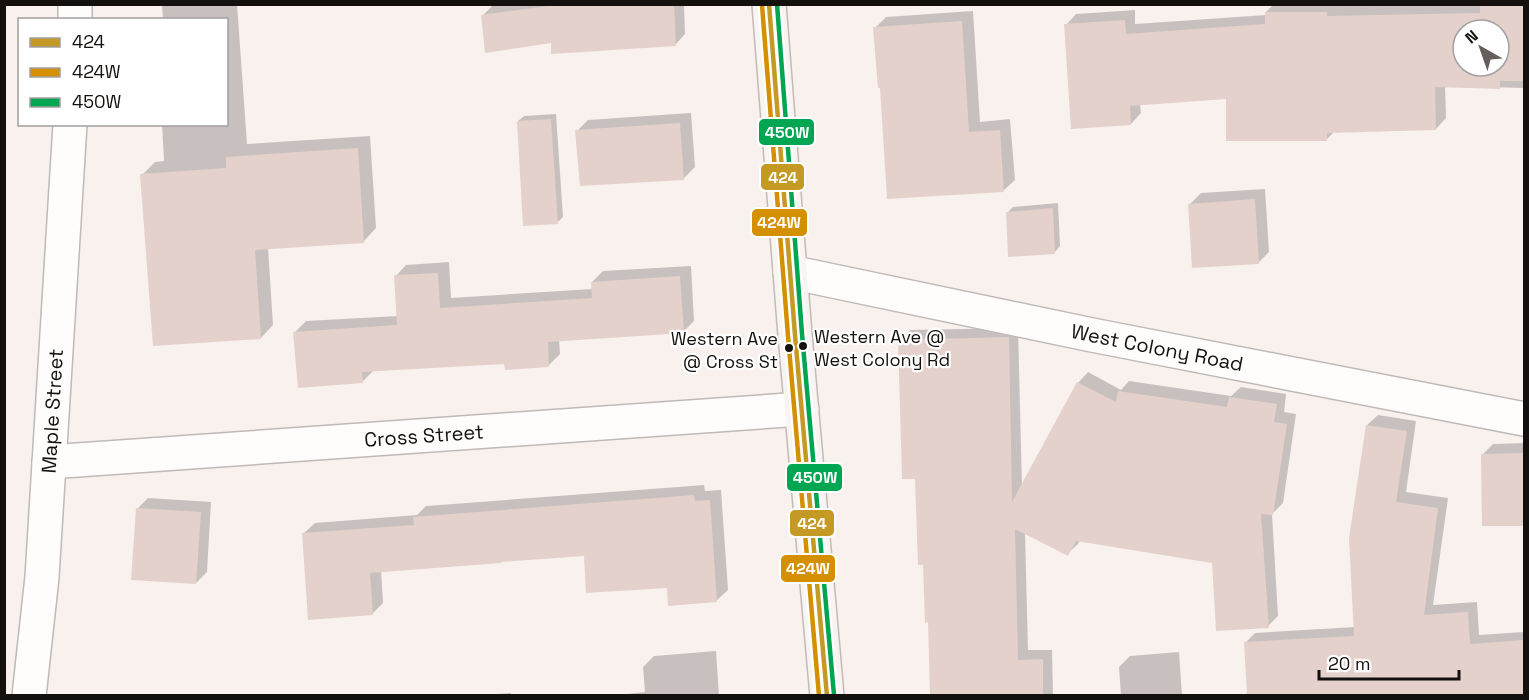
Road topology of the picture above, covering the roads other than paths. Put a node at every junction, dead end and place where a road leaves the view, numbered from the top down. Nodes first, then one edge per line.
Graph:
1 (768, 4) edge
2 (70, 126) edge
3 (790, 272) junction
4 (802, 409) junction
5 (1524, 418) edge
6 (49, 462) junction
7 (29, 696) edge
8 (827, 696) edge

1 - 3 main road
2 - 6 street, Maple Street
3 - 4 main road
3 - 5 street, West Colony Road
4 - 6 street, Cross Street
4 - 8 main road
6 - 7 street, Maple Street

